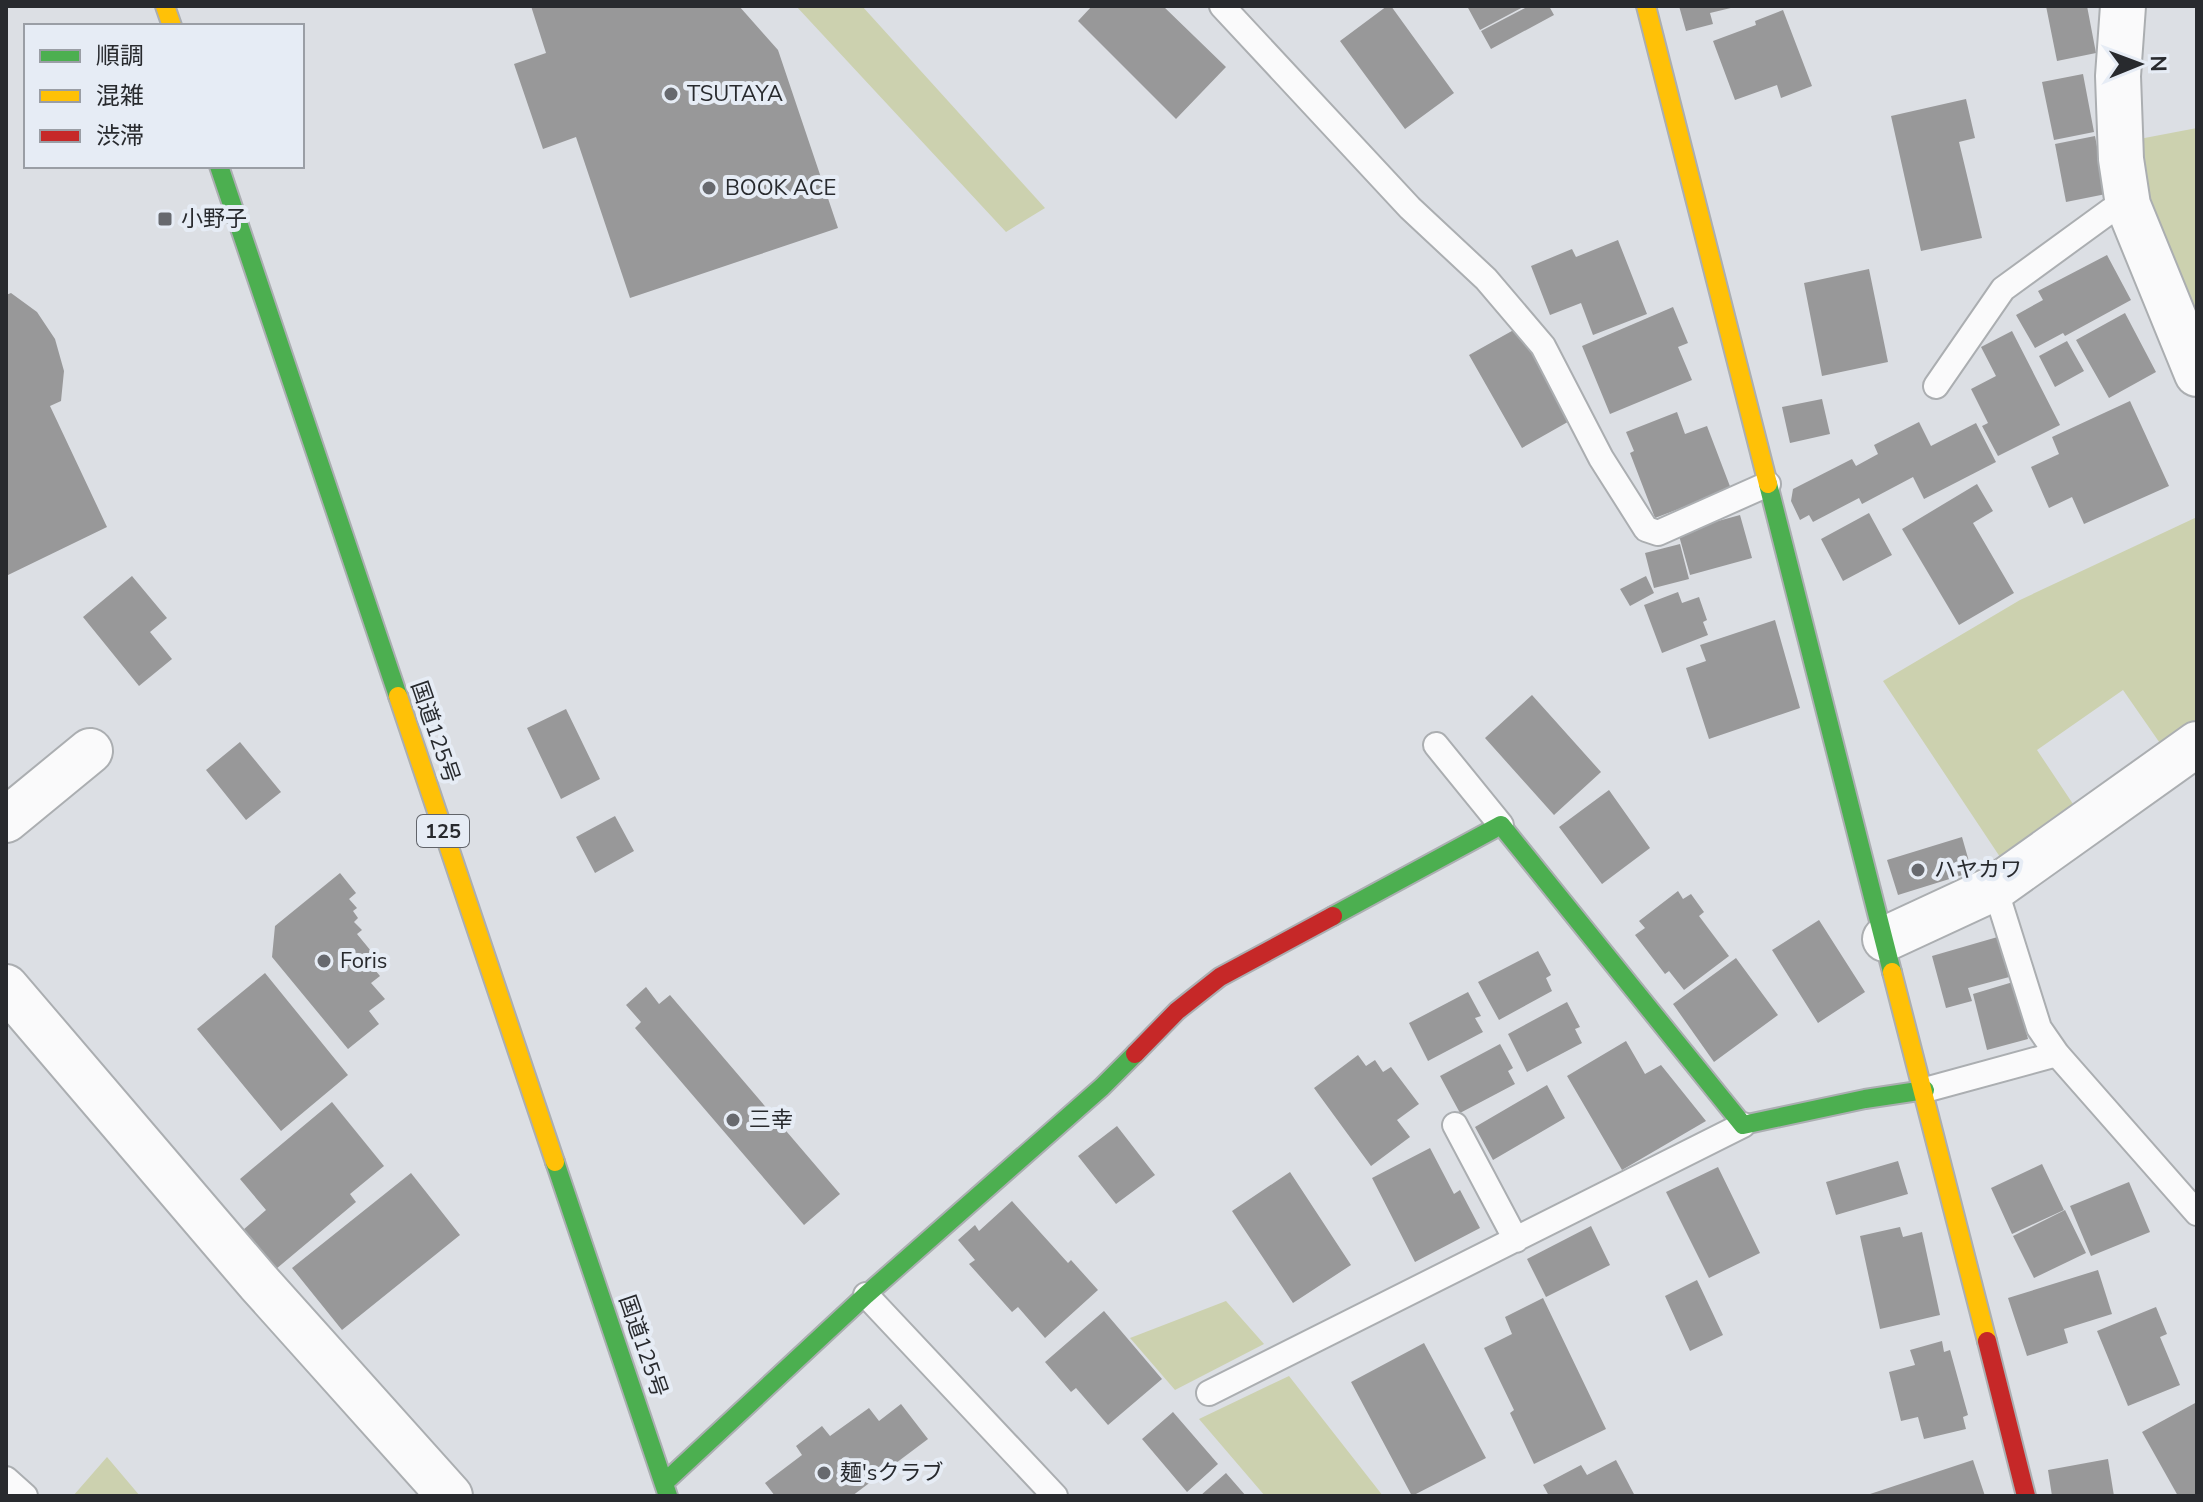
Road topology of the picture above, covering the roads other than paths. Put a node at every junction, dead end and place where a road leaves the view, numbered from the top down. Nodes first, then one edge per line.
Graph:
1 (1222, 6) edge
2 (1646, 6) edge
3 (2123, 6) edge
4 (220, 168) edge
5 (2128, 205) junction
6 (2197, 374) edge
7 (1936, 386) dead end
8 (1768, 484) junction
9 (2197, 744) edge
10 (1436, 745) dead end
11 (90, 751) dead end
12 (6, 820) edge
13 (1501, 825) junction
14 (1995, 888) junction
15 (1885, 939) junction
16 (6, 987) edge
17 (2057, 1054) junction
18 (1925, 1090) junction
19 (1455, 1125) dead end
20 (1743, 1125) junction
21 (2197, 1213) edge
22 (1516, 1240) junction
23 (866, 1295) junction
24 (1209, 1393) dead end
25 (6, 1479) edge
26 (666, 1489) edge
27 (25, 1496) edge
28 (450, 1496) edge
29 (1055, 1496) edge
30 (2026, 1496) edge

1 - 8 lane
2 - 8 main road
3 - 5 street
4 - 26 main road, 国道125号 / 125
5 - 6 street
5 - 7 lane
8 - 15 main road
9 - 14 street
10 - 13 lane
11 - 12 street
13 - 20 main road
13 - 23 main road
14 - 15 street
14 - 17 lane
15 - 18 main road
16 - 28 street
17 - 18 lane
17 - 21 lane
18 - 20 main road
18 - 30 main road
19 - 22 lane
20 - 22 lane
22 - 24 lane
23 - 26 main road
23 - 29 lane
25 - 27 lane

